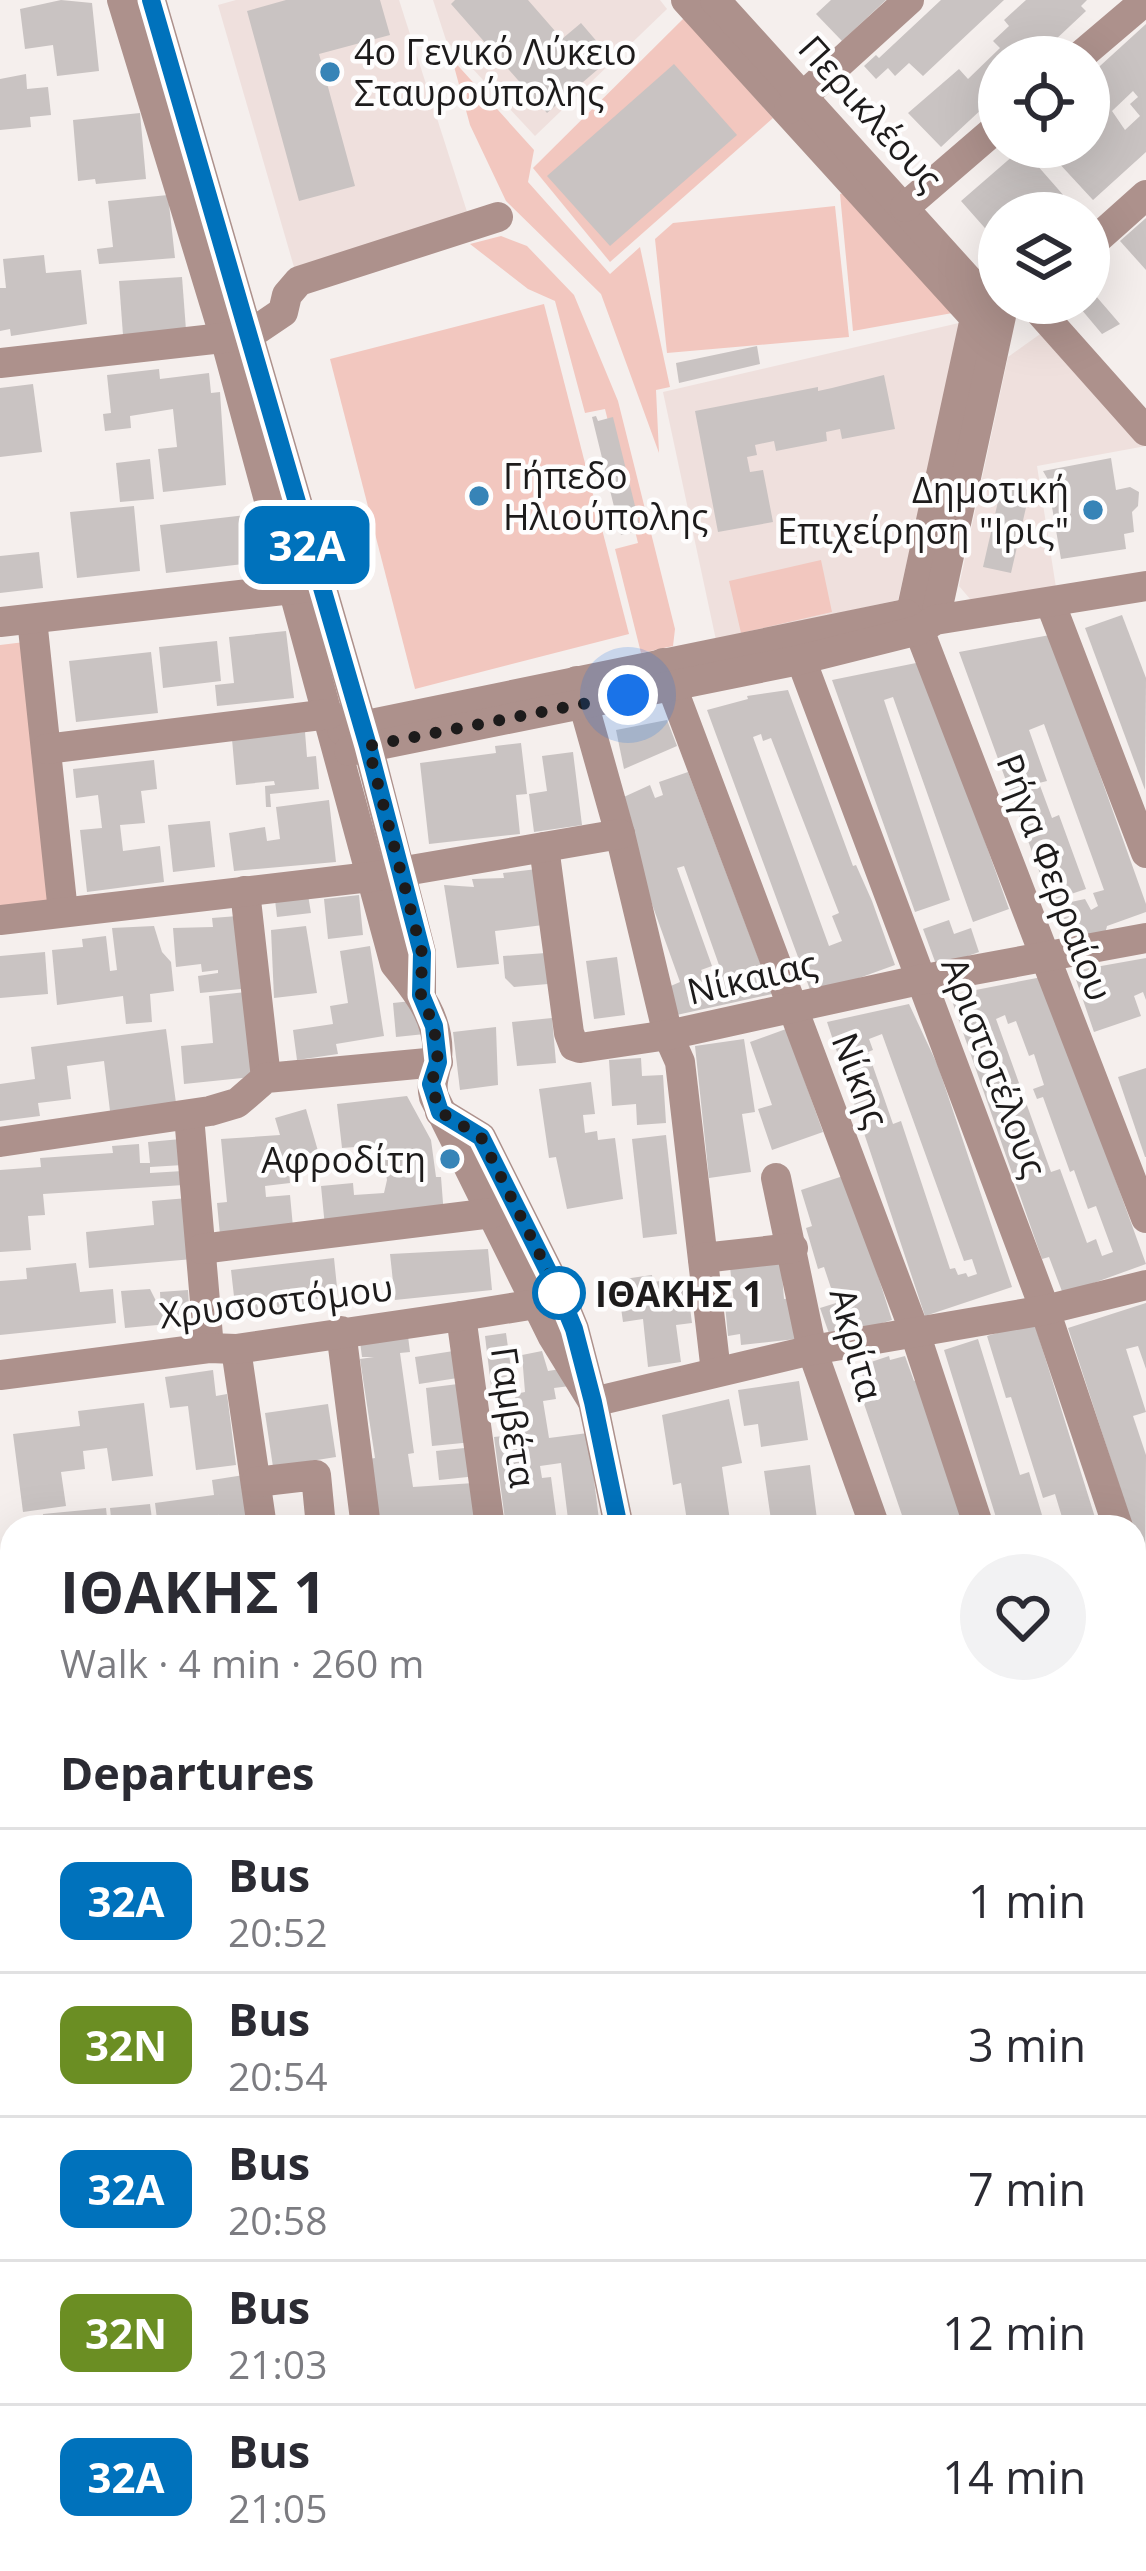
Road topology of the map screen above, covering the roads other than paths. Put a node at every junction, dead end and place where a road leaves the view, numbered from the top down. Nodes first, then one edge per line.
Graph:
1 (122, 0) edge
2 (151, 0) edge
3 (686, 0) edge
4 (715, 0) edge
5 (909, 0) edge
6 (1146, 0) edge
7 (1104, 36) edge
8 (795, 103) junction
9 (978, 144) edge
10 (1146, 196) edge
11 (905, 207) junction
12 (498, 217) dead end
13 (1110, 228) edge
14 (978, 280) edge
15 (978, 281) edge
16 (1004, 324) edge
17 (1027, 324) edge
18 (237, 336) junction
19 (0, 363) edge
20 (1139, 409) edge
21 (1146, 586) edge
22 (305, 587) junction
23 (1050, 602) junction
24 (32, 619) junction
25 (922, 621) junction
26 (0, 622) edge
27 (796, 649) junction
28 (667, 674) junction
29 (580, 693) junction
30 (346, 734) junction
31 (46, 749) junction
32 (620, 834) junction
33 (544, 847) junction
34 (1146, 853) edge
35 (385, 874) junction
36 (245, 891) junction
37 (63, 912) junction
38 (0, 920) edge
39 (1146, 938) edge
40 (1042, 956) junction
41 (920, 980) junction
42 (792, 1008) junction
43 (668, 1035) junction
44 (438, 1062) junction
45 (266, 1078) junction
46 (440, 1112) junction
47 (189, 1116) junction
48 (0, 1142) edge
49 (776, 1178) dead end
50 (492, 1214) junction
51 (1146, 1218) edge
52 (793, 1248) junction
53 (201, 1249) junction
54 (704, 1258) junction
55 (1146, 1285) edge
56 (548, 1300) junction
57 (1046, 1310) junction
58 (461, 1316) junction
59 (914, 1330) junction
60 (341, 1331) junction
61 (222, 1348) junction
62 (812, 1350) junction
63 (716, 1372) junction
64 (0, 1375) edge
65 (593, 1402) junction
66 (256, 1483) junction
67 (260, 1515) edge
68 (320, 1515) edge
69 (364, 1515) edge
70 (488, 1515) edge
71 (617, 1515) edge
72 (871, 1515) edge
73 (975, 1515) edge
74 (1114, 1515) edge

1 - 18 street
2 - 18 street
3 - 8 street, Περικλέους
4 - 8 street, Περικλέους
5 - 8 street
6 - 7 street
8 - 11 street, Περικλέους
8 - 15 street, Περικλέους
9 - 11 street
10 - 13 street
11 - 14 street, Περικλέους
12 - 18 street
16 - 25 street
17 - 20 street, Περικλέους
18 - 19 street
18 - 22 street
21 - 23 street
22 - 24 street
22 - 30 street
23 - 25 street
23 - 34 street
24 - 26 street
24 - 31 street
25 - 27 street
25 - 40 street, Ρήγα Φερραίου
27 - 28 street
27 - 41 street, Αριστοτέλους
28 - 29 street
28 - 42 street, Νίκης
29 - 30 street
29 - 32 street
30 - 31 street
30 - 35 street
31 - 37 street
32 - 33 street
32 - 43 street
33 - 35 street
33 - 43 street, Νίκαιας
35 - 36 street
35 - 44 street
36 - 37 street
36 - 45 street
37 - 38 street
39 - 40 street, Νίκαιας
40 - 41 street, Νίκαιας
40 - 51 street, Ρήγα Φερραίου
41 - 42 street, Νίκαιας
41 - 57 street, Αριστοτέλους
42 - 43 street, Νίκαιας
42 - 59 street, Νίκης
43 - 54 street
44 - 45 street
44 - 46 street
45 - 47 street
46 - 50 street
46 - 56 street
47 - 48 street
47 - 53 street
49 - 52 street, Ακρίτα
50 - 53 street
50 - 56 street
52 - 54 street
52 - 62 street, Ακρίτα
53 - 61 street
54 - 63 street
55 - 57 street
56 - 58 street, Χρυσοστόμου
56 - 65 street
57 - 59 street
57 - 74 street, Αριστοτέλους
58 - 60 street, Χρυσοστόμου
58 - 70 street, Γαμβέτα
59 - 62 street
59 - 73 street, Νίκης
60 - 61 street, Χρυσοστόμου
60 - 69 street
61 - 64 street, Χρυσοστόμου
61 - 66 street
62 - 63 street
62 - 72 street, Ακρίτα
63 - 65 street
65 - 71 street
66 - 67 street
66 - 68 street

